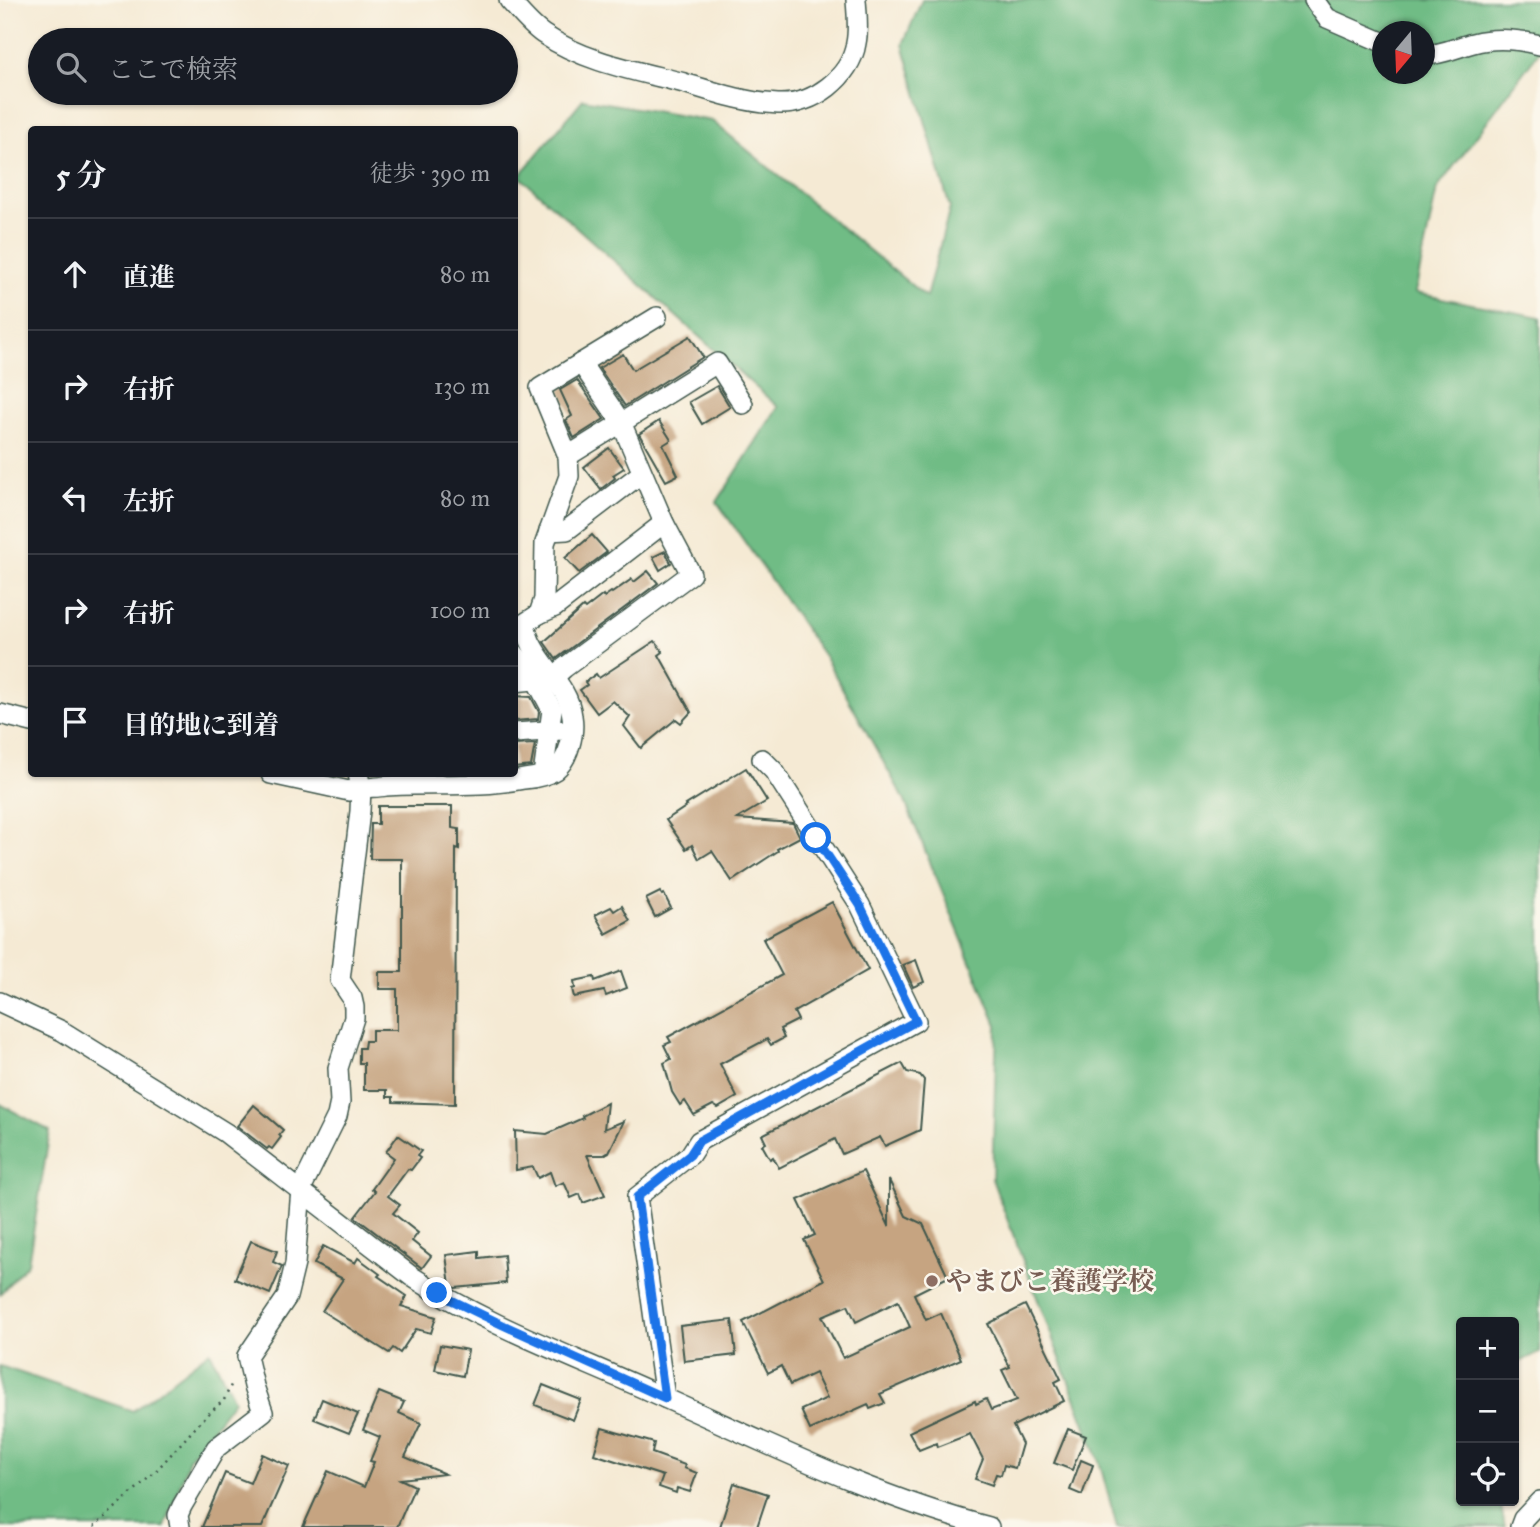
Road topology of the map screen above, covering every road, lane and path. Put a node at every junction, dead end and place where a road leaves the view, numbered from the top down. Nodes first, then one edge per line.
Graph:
1 (509, 0) edge
2 (856, 0) edge
3 (1314, 0) edge
4 (1372, 38) edge
5 (1540, 45) edge
6 (1435, 54) edge
7 (657, 317) dead end
8 (581, 363) junction
9 (743, 404) dead end
10 (621, 422) junction
11 (568, 456) junction
12 (642, 473) junction
13 (664, 523) junction
14 (549, 531) junction
15 (526, 621) edge
16 (518, 656) edge
17 (545, 679) junction
18 (518, 682) edge
19 (0, 714) edge
20 (28, 721) edge
21 (551, 730) junction
22 (573, 730) junction
23 (518, 733) edge
24 (762, 759) dead end
25 (543, 775) junction
26 (285, 777) edge
27 (360, 780) edge
28 (0, 1002) edge
29 (301, 1189) junction
30 (250, 1350) junction
31 (665, 1398) junction
32 (1540, 1501) edge
33 (94, 1527) edge
34 (180, 1527) edge
35 (989, 1527) edge
36 (1520, 1527) edge

1 - 2 street
3 - 4 street
5 - 6 street
7 - 8 street
8 - 10 street
8 - 11 street
9 - 10 street
10 - 11 street
10 - 12 street
11 - 14 street
12 - 13 street
12 - 14 street
13 - 15 street
13 - 17 street
14 - 15 street
15 - 17 street
16 - 17 street
17 - 18 street
17 - 21 street
17 - 22 street
19 - 20 street
21 - 22 street
21 - 23 street
21 - 25 street
22 - 25 street
24 - 31 street
25 - 27 street
26 - 27 street
27 - 29 street
28 - 29 street
29 - 30 street
29 - 31 street
30 - 33 path
30 - 34 street
31 - 35 street
32 - 36 street

